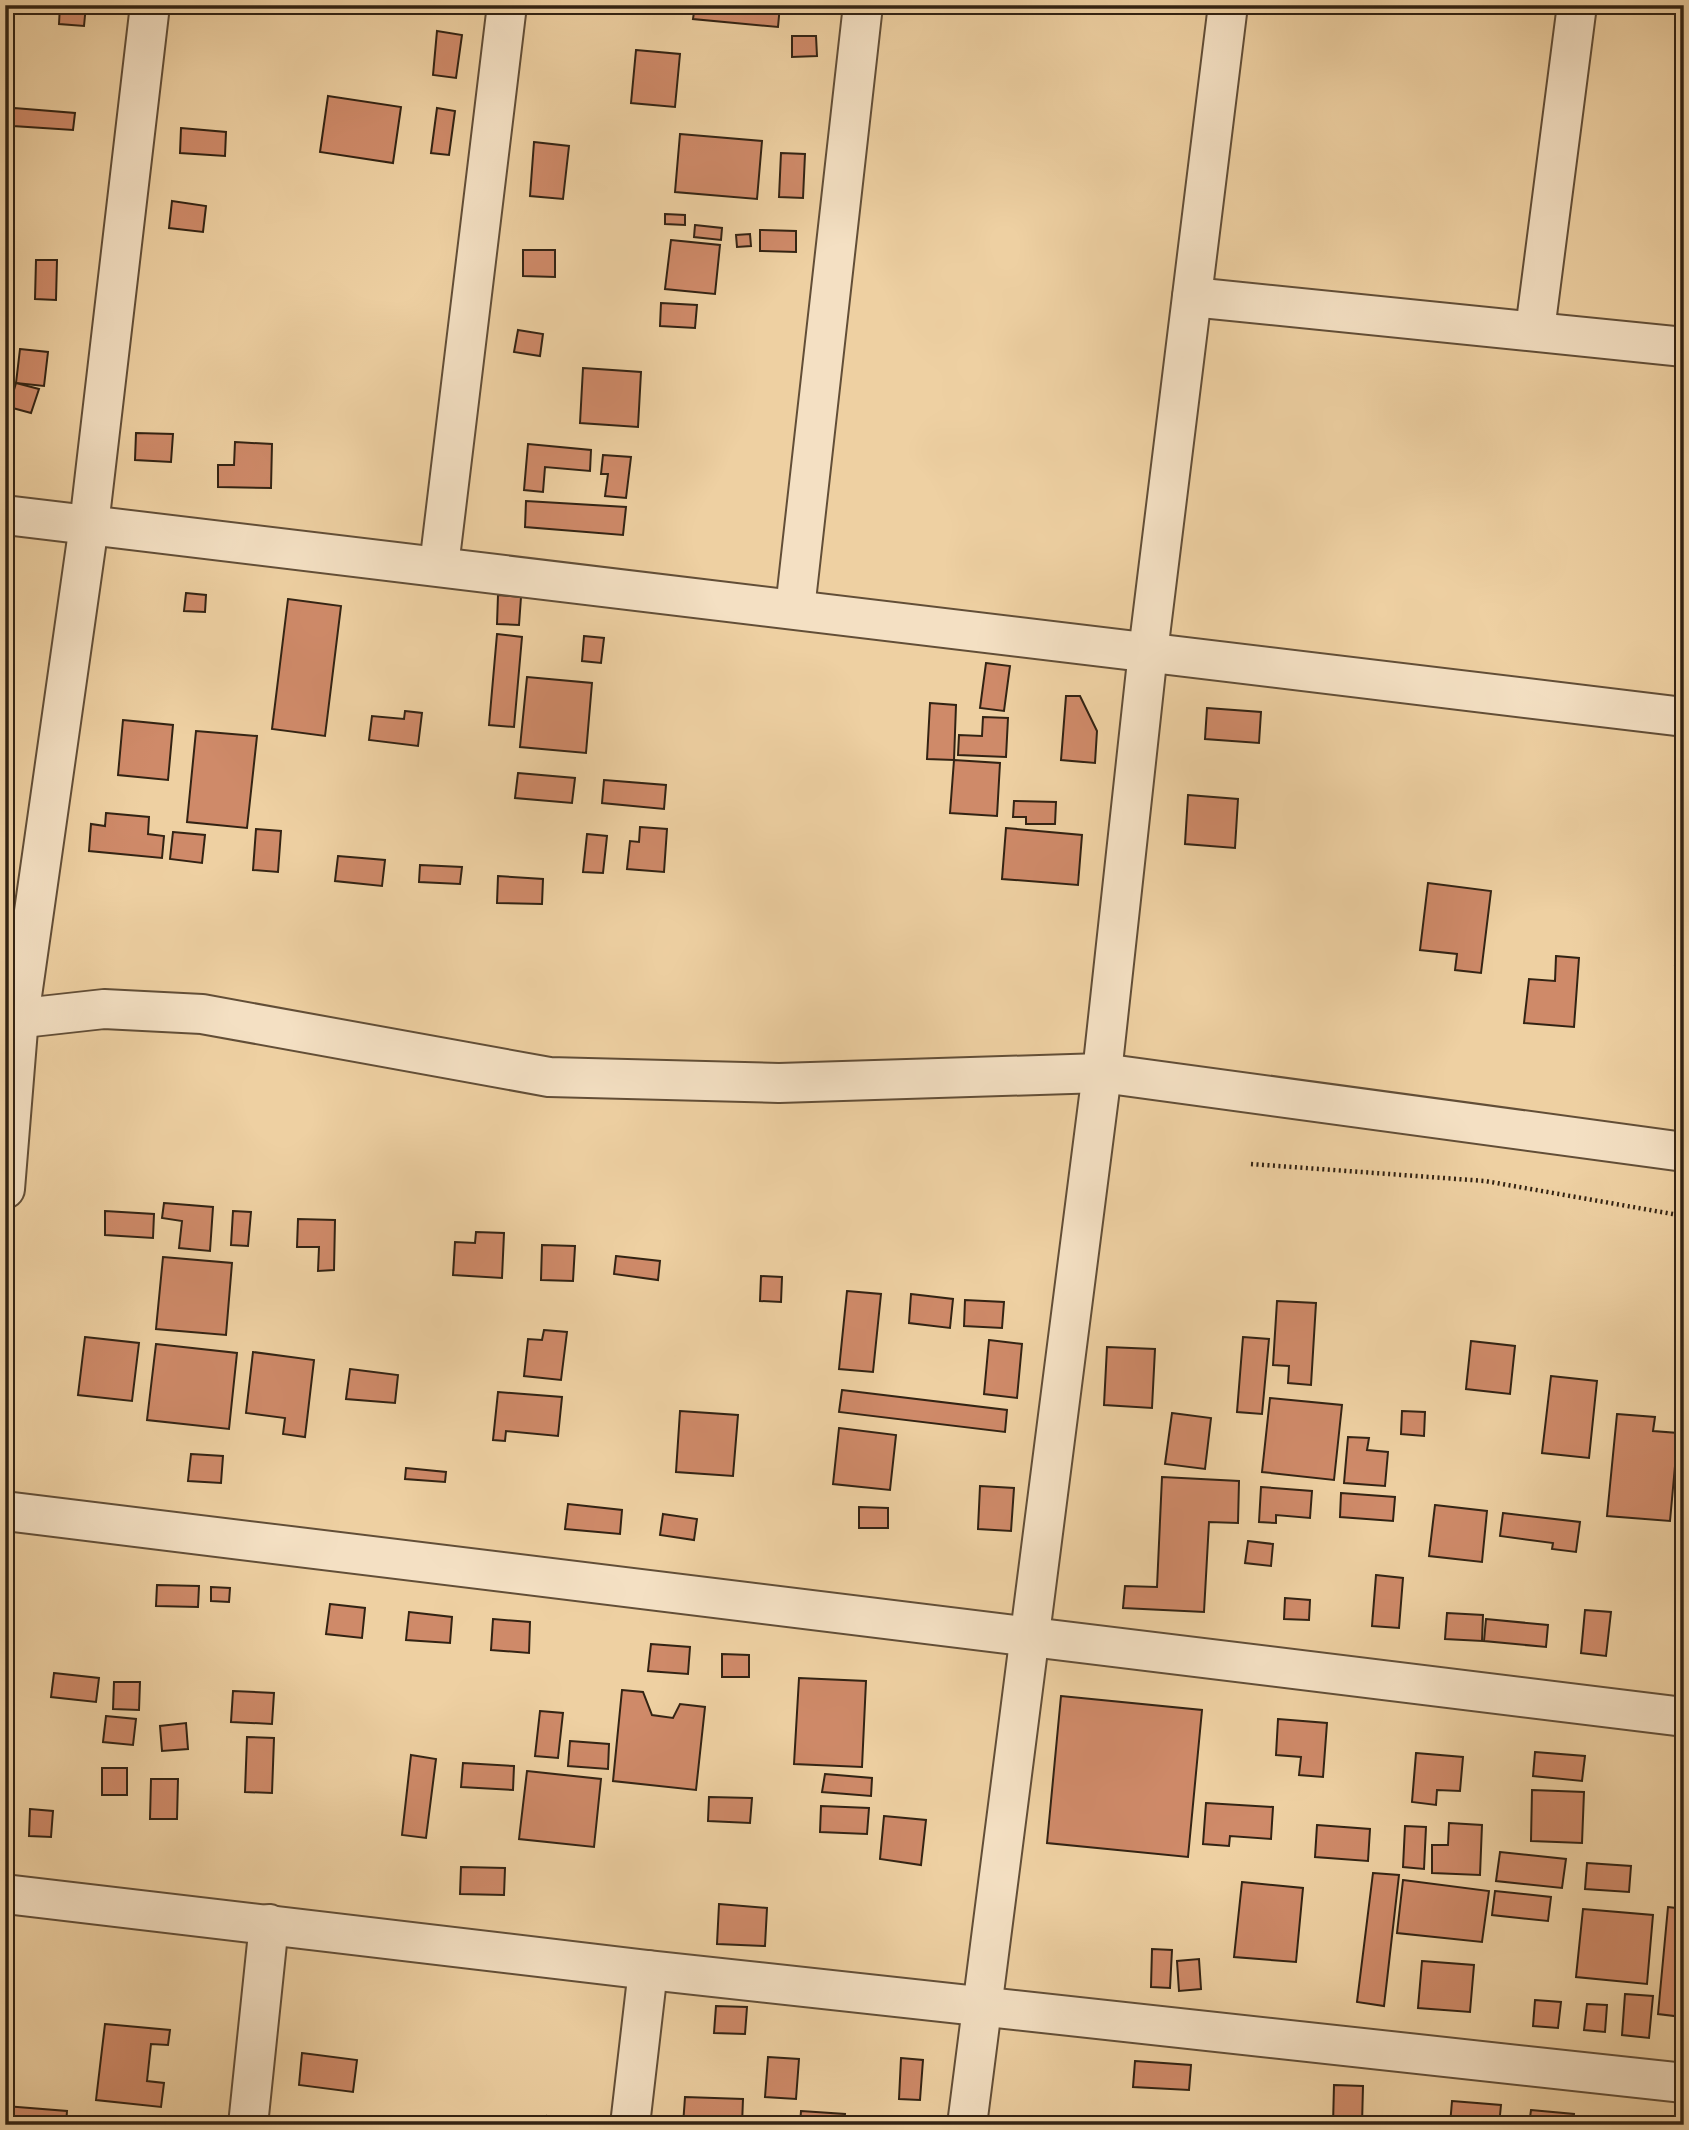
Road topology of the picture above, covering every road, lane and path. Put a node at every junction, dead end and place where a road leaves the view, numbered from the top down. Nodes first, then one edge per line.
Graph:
1 (150, 5) edge
2 (506, 5) edge
3 (863, 5) edge
4 (1228, 5) edge
5 (1577, 5) edge
6 (1192, 297) junction
7 (1535, 330) junction
8 (1684, 347) edge
9 (5, 515) edge
10 (89, 525) junction
11 (439, 566) junction
12 (795, 609) junction
13 (1149, 652) junction
14 (1684, 717) edge
15 (12, 1019) edge
16 (1102, 1073) junction
17 (1684, 1152) edge
18 (1251, 1164) dead end
19 (5, 1189) edge
20 (1684, 1216) edge
21 (5, 1511) edge
22 (1027, 1637) junction
23 (1684, 1717) edge
24 (5, 1894) edge
25 (269, 1924) junction
26 (648, 1970) junction
27 (982, 2004) junction
28 (1684, 2084) edge
29 (248, 2125) edge
30 (630, 2125) edge
31 (967, 2125) edge

1 - 10 street
2 - 11 street
3 - 12 street
4 - 6 street
5 - 7 street
6 - 7 street
6 - 13 street
7 - 8 street
9 - 10 street
10 - 11 street
10 - 15 street
11 - 12 street
12 - 13 street
13 - 14 street
13 - 16 street
15 - 16 street
15 - 19 street
16 - 17 street
16 - 22 street
18 - 20 path
21 - 22 street
22 - 23 street
22 - 27 street
24 - 25 street
25 - 26 street
25 - 29 street
26 - 27 street
26 - 30 street
27 - 28 street
27 - 31 street

